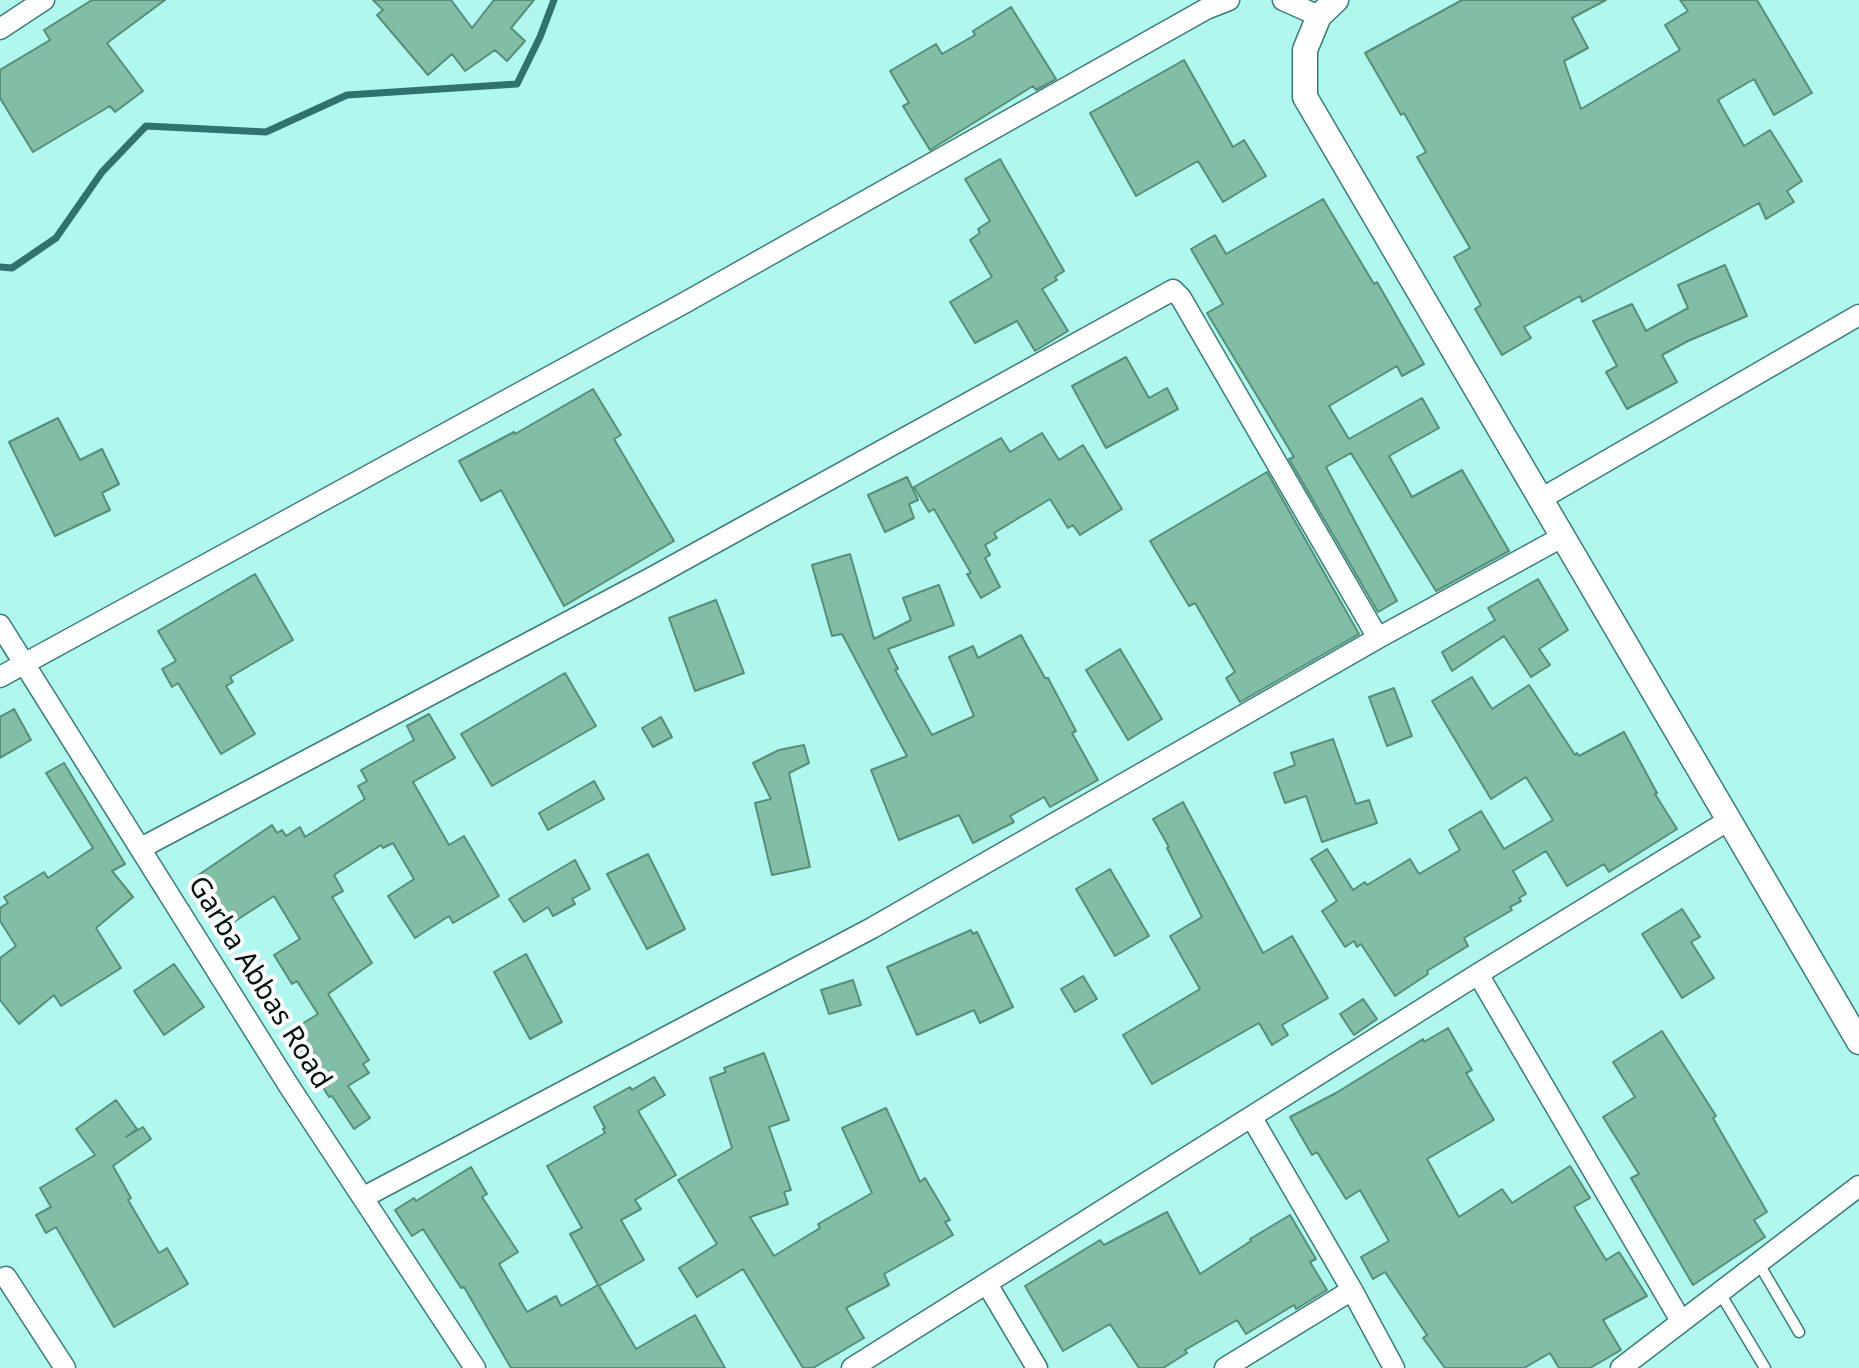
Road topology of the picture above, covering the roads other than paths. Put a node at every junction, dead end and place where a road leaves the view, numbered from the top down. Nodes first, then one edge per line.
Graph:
1 (44, 0) edge
2 (1229, 0) edge
3 (1283, 0) edge
4 (1328, 8) edge
5 (0, 29) edge
6 (1859, 315) edge
7 (1539, 500) junction
8 (1562, 537) junction
9 (0, 625) edge
10 (1378, 638) junction
11 (24, 664) junction
12 (0, 677) edge
13 (1729, 820) junction
14 (141, 848) junction
15 (1478, 974) junction
16 (1859, 1042) edge
17 (1252, 1118) junction
18 (1859, 1186) edge
19 (364, 1197) junction
20 (1759, 1264) junction
21 (6, 1277) dead end
22 (987, 1284) junction
23 (1352, 1290) junction
24 (1720, 1293) junction
25 (1681, 1321) junction
26 (1799, 1332) dead end
27 (65, 1368) edge
28 (475, 1368) edge
29 (852, 1368) edge
30 (1037, 1368) edge
31 (1225, 1368) edge
32 (1394, 1368) edge
33 (1621, 1368) edge
34 (1765, 1368) edge

1 - 5 street
2 - 11 street
3 - 4 street
4 - 7 street
6 - 7 street
7 - 8 street
8 - 10 street
8 - 13 street
9 - 11 street, Garba Abbas Road
10 - 14 street
10 - 19 street
11 - 12 street
11 - 14 street, Garba Abbas Road
13 - 15 street
13 - 16 street
14 - 19 street, Garba Abbas Road
15 - 17 street
15 - 25 street
17 - 22 street
17 - 23 street
18 - 20 street
19 - 28 street, Garba Abbas Road
20 - 24 street
20 - 26 lane
21 - 27 street
22 - 29 street
22 - 30 street
23 - 31 street
23 - 32 street
24 - 25 street
24 - 34 lane
25 - 33 street

